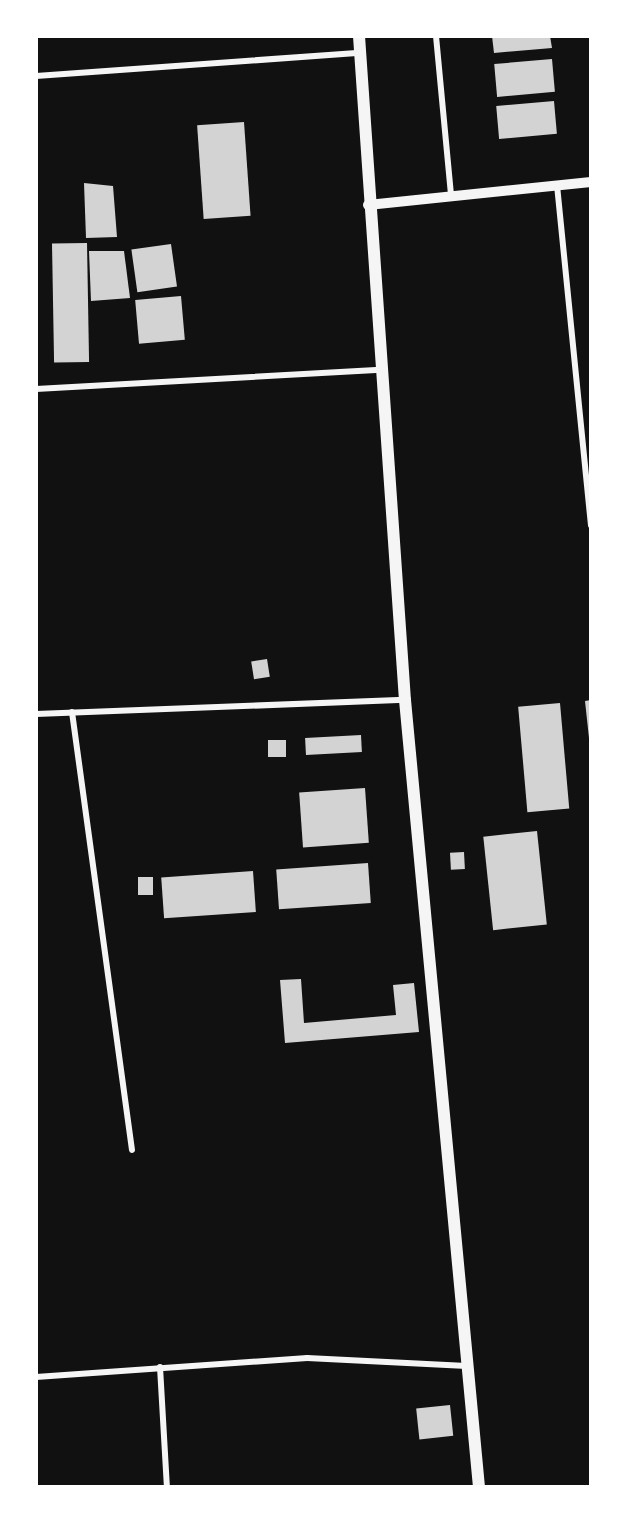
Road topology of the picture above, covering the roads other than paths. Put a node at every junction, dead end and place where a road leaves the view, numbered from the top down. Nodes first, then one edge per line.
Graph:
1 (359, 36) edge
2 (436, 36) edge
3 (360, 53) junction
4 (36, 76) edge
5 (591, 182) edge
6 (557, 185) junction
7 (451, 196) junction
8 (368, 205) junction
9 (380, 370) junction
10 (36, 389) edge
11 (591, 525) edge
12 (405, 700) junction
13 (72, 712) junction
14 (36, 714) edge
15 (132, 1150) dead end
16 (467, 1365) junction
17 (160, 1367) junction
18 (36, 1377) edge
19 (167, 1487) edge
20 (478, 1487) edge

1 - 3 main road
2 - 7 street
3 - 4 street
3 - 8 main road
5 - 6 street
6 - 7 street
6 - 11 street
7 - 8 street
8 - 9 main road
9 - 10 street
9 - 12 main road
12 - 13 street
12 - 16 main road
13 - 14 street
13 - 15 street
16 - 17 street
16 - 20 main road
17 - 18 street
17 - 19 street

